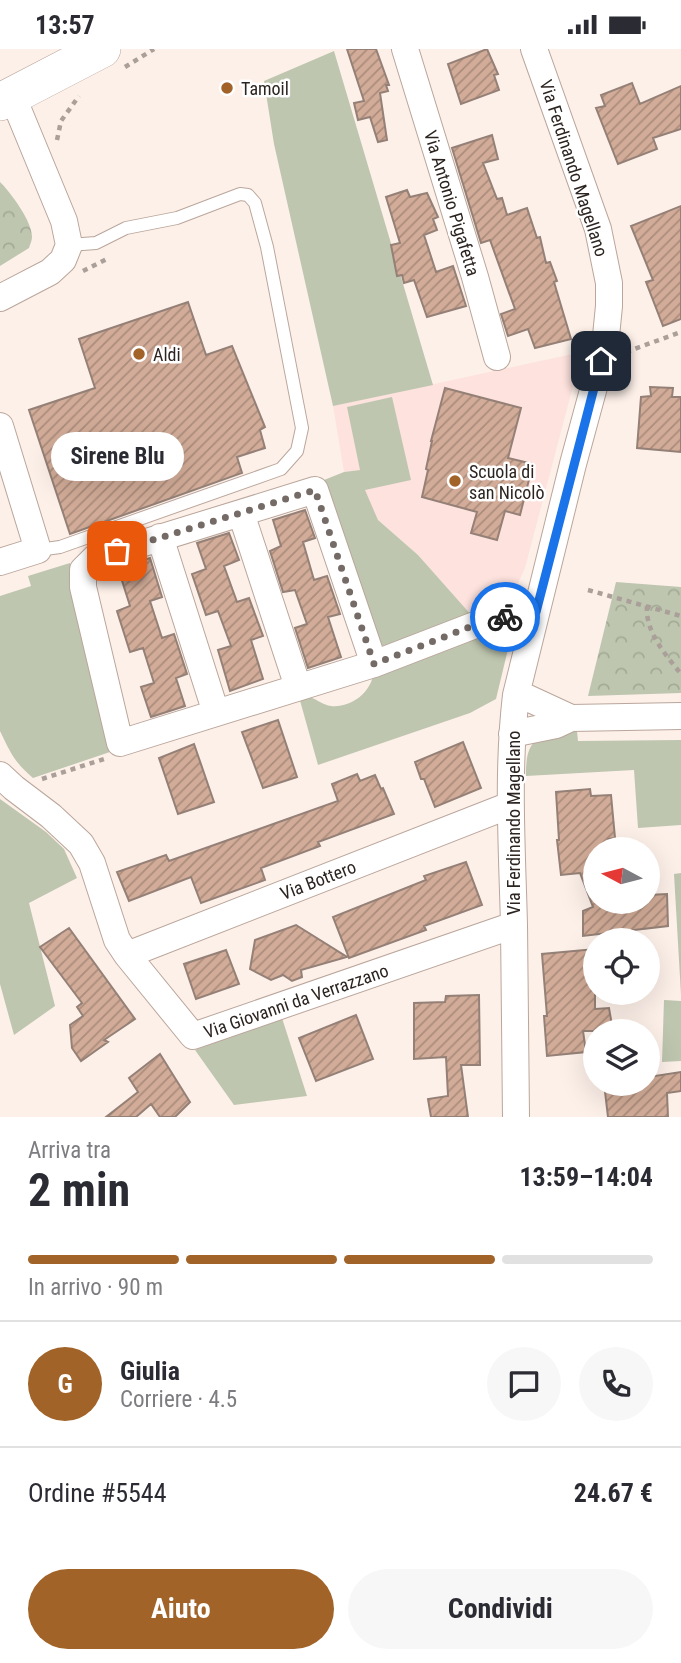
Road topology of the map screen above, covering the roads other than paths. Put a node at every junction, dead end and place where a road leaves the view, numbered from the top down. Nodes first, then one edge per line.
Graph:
1 (405, 49) edge
2 (534, 49) edge
3 (111, 59) edge
4 (6, 98) edge
5 (69, 245) junction
6 (0, 298) edge
7 (497, 358) dead end
8 (0, 426) edge
9 (241, 513) junction
10 (160, 537) junction
11 (38, 550) junction
12 (0, 562) edge
13 (536, 612) junction
14 (374, 664) junction
15 (298, 687) junction
16 (517, 692) junction
17 (216, 713) junction
18 (681, 716) edge
19 (571, 718) junction
20 (512, 734) junction
21 (7, 782) edge
22 (510, 805) junction
23 (514, 925) junction
24 (127, 955) junction
25 (516, 1117) edge

1 - 7 street, Via Antonio Pigafetta
2 - 13 street, Via Ferdinando Magellano
3 - 4 main road
4 - 5 street
5 - 6 street
5 - 11 lane
8 - 11 street
9 - 10 street
9 - 14 street
9 - 15 street
10 - 17 street
10 - 17 street
11 - 12 street
13 - 14 street
13 - 16 street, Via Ferdinando Magellano
14 - 15 street
15 - 17 street
16 - 19 street
16 - 20 street, Via Ferdinando Magellano
18 - 19 street
19 - 20 street
20 - 22 street, Via Ferdinando Magellano
21 - 24 street, Via Giovanni da Verrazzano
22 - 23 street, Via Ferdinando Magellano
22 - 24 street, Via Bottero
23 - 24 street, Via Giovanni da Verrazzano
23 - 25 street, Via Ferdinando Magellano

